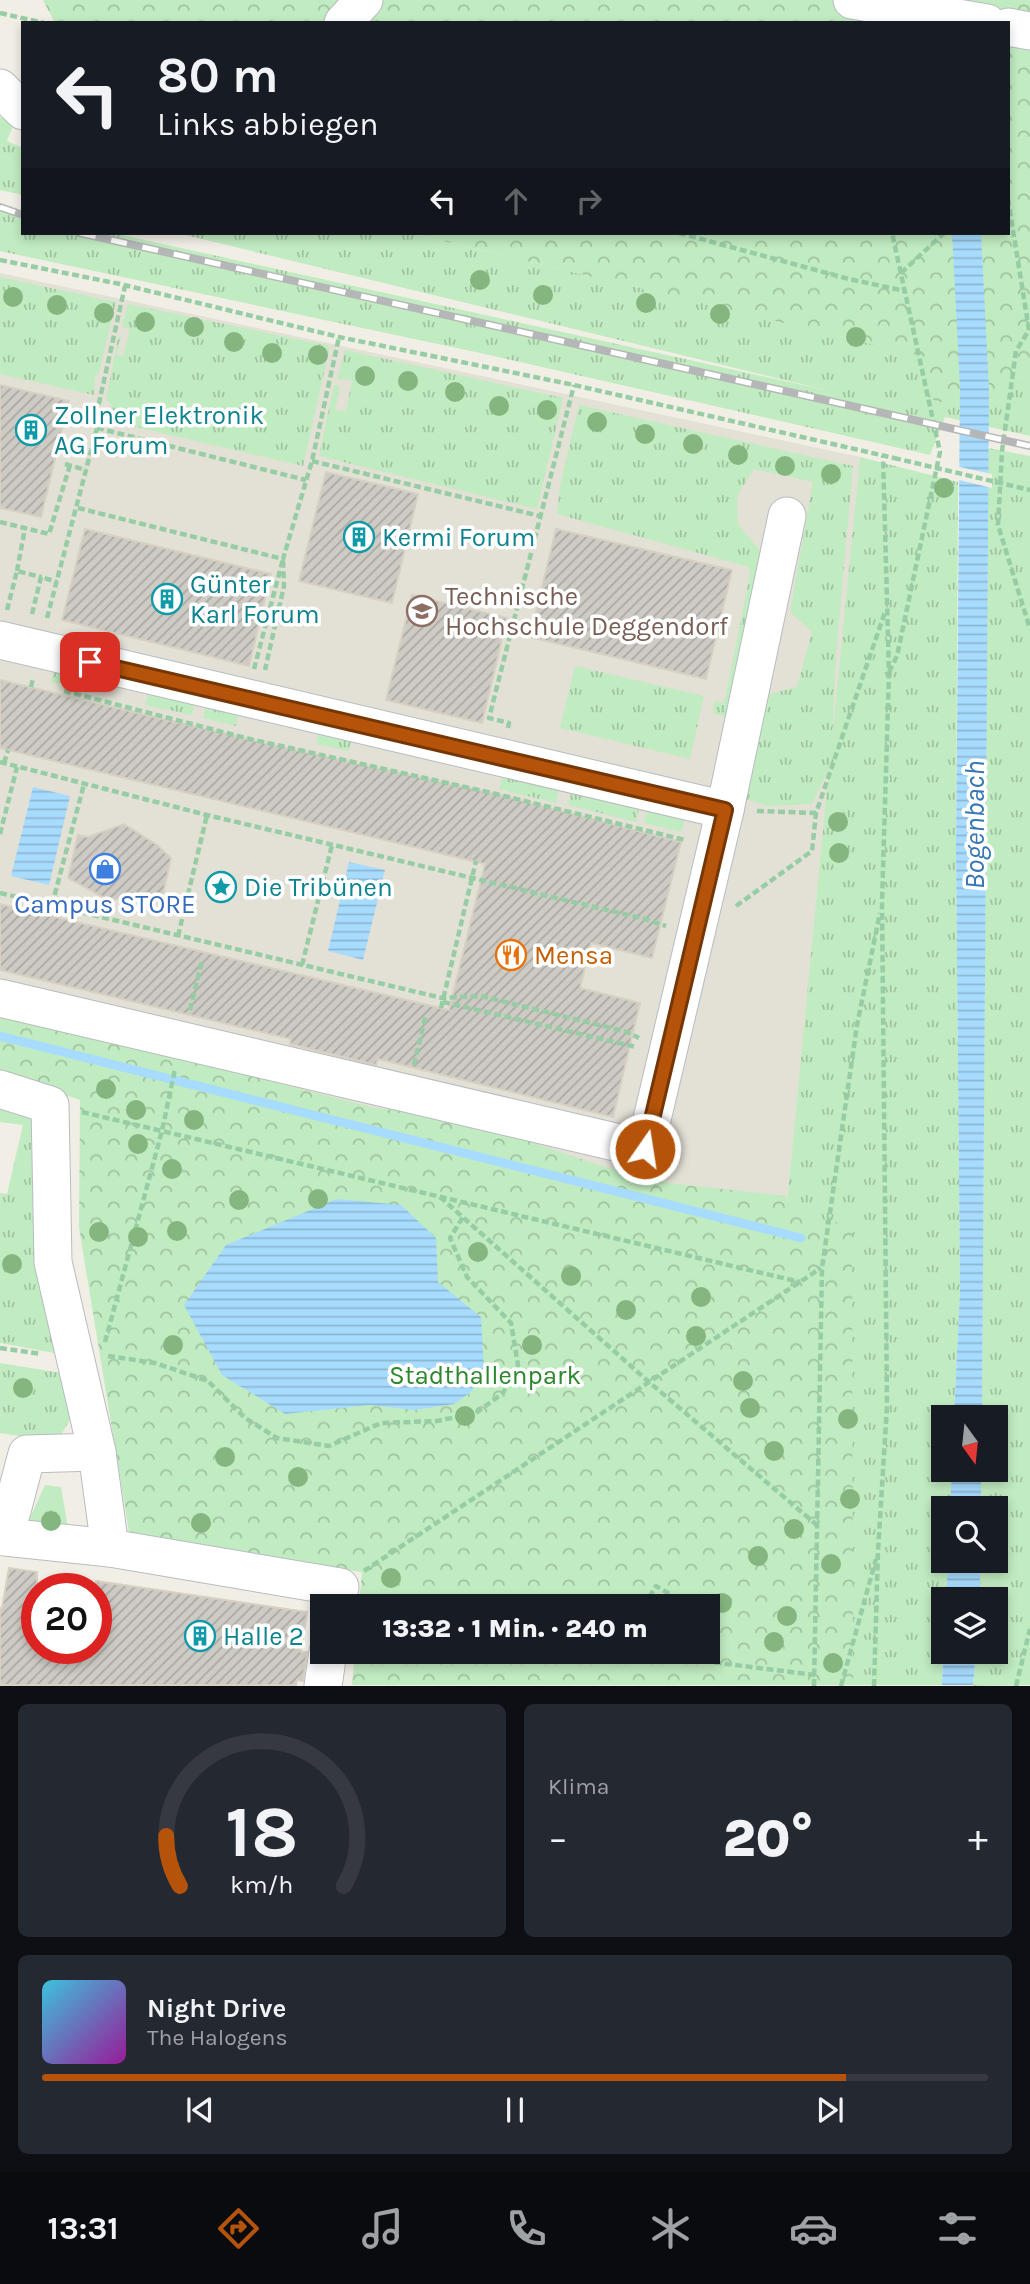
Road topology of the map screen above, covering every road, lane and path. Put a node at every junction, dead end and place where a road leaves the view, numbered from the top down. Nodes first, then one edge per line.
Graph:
1 (363, 0) edge
2 (852, 0) edge
3 (0, 13) edge
4 (35, 21) edge
5 (345, 21) edge
6 (975, 21) edge
7 (1010, 27) edge
8 (1030, 31) edge
9 (21, 78) edge
10 (0, 86) edge
11 (21, 109) edge
12 (1010, 211) edge
13 (686, 235) edge
14 (892, 235) edge
15 (942, 235) edge
16 (0, 260) edge
17 (900, 273) junction
18 (125, 286) junction
19 (905, 291) junction
20 (1030, 330) edge
21 (340, 337) junction
22 (574, 385) junction
23 (97, 428) junction
24 (883, 456) junction
25 (312, 461) junction
26 (86, 470) junction
27 (306, 480) junction
28 (1030, 490) edge
29 (78, 508) junction
30 (540, 516) junction
31 (787, 516) dead end
32 (0, 522) edge
33 (25, 528) junction
34 (283, 559) junction
35 (17, 571) junction
36 (41, 577) junction
37 (57, 582) junction
38 (887, 608) junction
39 (31, 616) dead end
40 (47, 617) dead end
41 (4, 625) edge
42 (1030, 629) edge
43 (889, 672) junction
44 (21, 680) dead end
45 (44, 686) dead end
46 (57, 689) dead end
47 (252, 699) junction
48 (8, 750) dead end
49 (501, 757) junction
50 (2, 763) edge
51 (17, 767) junction
52 (84, 784) junction
53 (492, 793) junction
54 (725, 810) junction
55 (816, 813) junction
56 (207, 815) junction
57 (0, 834) edge
58 (332, 845) junction
59 (716, 848) junction
60 (476, 861) dead end
61 (471, 878) junction
62 (0, 893) edge
63 (89, 897) dead end
64 (882, 902) junction
65 (52, 905) junction
66 (735, 908) dead end
67 (82, 912) junction
68 (653, 921) dead end
69 (178, 936) junction
70 (202, 961) dead end
71 (302, 965) junction
72 (0, 998) edge
73 (442, 1000) junction
74 (192, 1004) dead end
75 (441, 1008) dead end
76 (426, 1014) dead end
77 (627, 1032) dead end
78 (623, 1045) dead end
79 (415, 1059) dead end
80 (177, 1063) dead end
81 (0, 1089) edge
82 (50, 1105) junction
83 (162, 1131) junction
84 (439, 1196) junction
85 (463, 1217) junction
86 (822, 1268) junction
87 (800, 1282) junction
88 (0, 1348) edge
89 (76, 1360) junction
90 (649, 1382) junction
91 (97, 1452) junction
92 (818, 1526) junction
93 (110, 1548) junction
94 (878, 1551) junction
95 (324, 1594) edge
96 (342, 1594) edge
97 (651, 1594) edge
98 (670, 1594) edge
99 (1030, 1629) edge
100 (720, 1663) edge
101 (326, 1664) edge
102 (815, 1675) junction
103 (323, 1685) edge
104 (814, 1685) edge
105 (841, 1685) edge
106 (874, 1685) edge
107 (1016, 1685) edge

1 - 5 lane
2 - 6 lane
3 - 4 path
7 - 8 lane
9 - 10 lane
10 - 11 lane
12 - 20 path
13 - 19 path
14 - 17 path
15 - 17 path
16 - 18 path
17 - 19 path
18 - 21 path
18 - 23 path
19 - 43 path
20 - 42 path
21 - 22 path
21 - 25 path
22 - 24 path
22 - 30 path
23 - 26 path
23 - 27 path
24 - 28 path, bridge
24 - 38 path
25 - 27 path
25 - 30 path
26 - 29 path
26 - 33 path
27 - 34 path
29 - 34 path
29 - 37 path
30 - 49 path
31 - 54 lane
32 - 33 path
33 - 35 path
34 - 47 path
34 - 47 path
35 - 36 path
35 - 41 path
36 - 37 path
36 - 39 path
37 - 40 path
38 - 43 path
38 - 55 path
41 - 47 lane
43 - 64 path
44 - 45 path
46 - 53 path
47 - 49 lane
48 - 50 path
49 - 53 path
49 - 54 lane
50 - 51 path
51 - 52 path
51 - 57 path
52 - 56 path
52 - 65 path
53 - 59 path
54 - 55 path
54 - 59 lane
55 - 66 path
56 - 58 path
56 - 69 path
58 - 61 path
58 - 71 path
59 - 72 lane
60 - 61 path
61 - 68 path
61 - 73 path
62 - 65 path
63 - 67 path
64 - 86 path
64 - 94 path
65 - 67 path
67 - 69 path
69 - 71 path
70 - 74 path
71 - 73 path
73 - 75 path
73 - 77 path
73 - 78 path
76 - 79 path
80 - 83 path
81 - 82 lane
82 - 83 path
82 - 89 lane
83 - 84 path
83 - 85 path
84 - 85 path
84 - 87 path
85 - 90 path
86 - 87 path
86 - 92 path
87 - 90 path
88 - 89 path
89 - 91 lane
90 - 92 path
90 - 96 path
91 - 93 lane
91 - 93 lane
92 - 102 path
93 - 95 lane
94 - 105 path
94 - 106 path
97 - 98 path
99 - 107 path
100 - 102 path
101 - 103 lane
102 - 104 path

